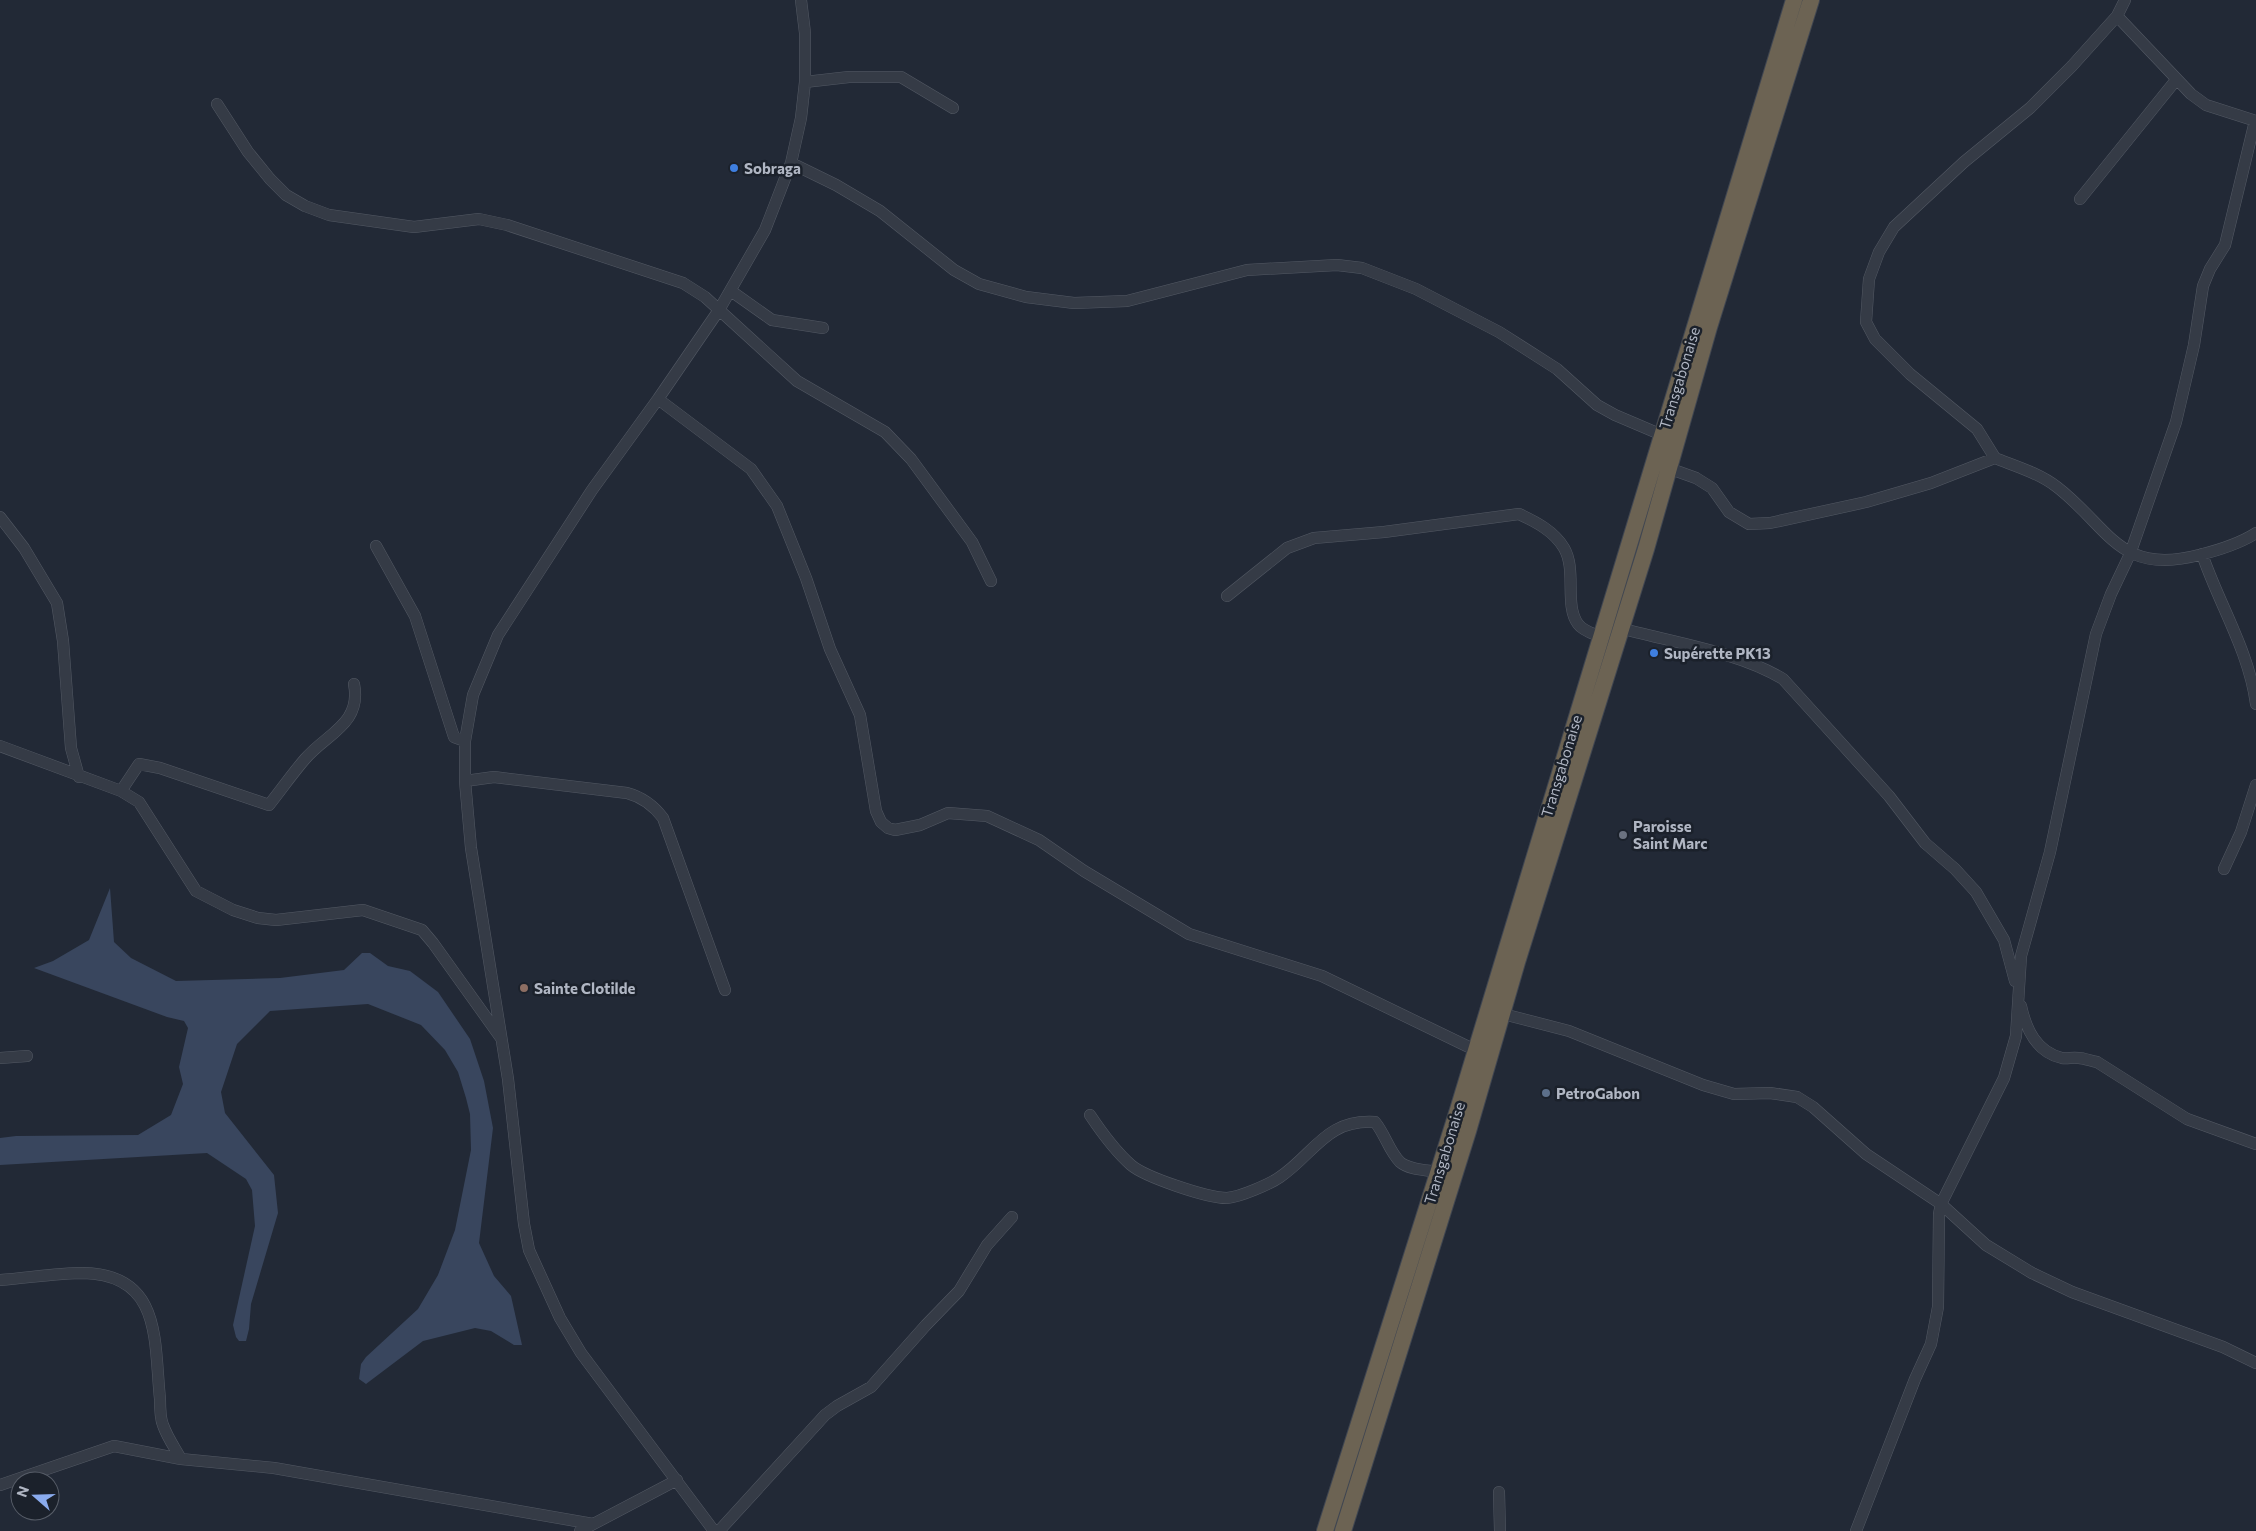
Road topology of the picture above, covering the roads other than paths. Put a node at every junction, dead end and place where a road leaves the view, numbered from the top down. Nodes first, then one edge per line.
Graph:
1 (801, 0) edge
2 (1794, 0) edge
3 (1811, 0) edge
4 (2126, 0) edge
5 (2117, 16) junction
6 (2176, 80) junction
7 (805, 82) junction
8 (216, 104) dead end
9 (953, 108) dead end
10 (2256, 121) edge
11 (791, 162) junction
12 (2080, 199) dead end
13 (731, 291) junction
14 (719, 310) junction
15 (823, 328) dead end
16 (658, 399) junction
17 (1662, 435) junction
18 (1995, 458) junction
19 (1668, 468) junction
20 (0, 518) edge
21 (2256, 533) edge
22 (376, 546) dead end
23 (2130, 554) junction
24 (2202, 554) junction
25 (990, 580) dead end
26 (1226, 596) dead end
27 (1620, 628) junction
28 (1601, 637) junction
29 (354, 684) dead end
30 (2256, 704) edge
31 (465, 741) junction
32 (0, 746) edge
33 (79, 777) junction
34 (465, 781) junction
35 (2256, 785) edge
36 (121, 791) junction
37 (2224, 869) dead end
38 (725, 990) dead end
39 (2017, 992) junction
40 (1503, 1014) junction
41 (502, 1040) junction
42 (1475, 1050) junction
43 (27, 1056) dead end
44 (0, 1058) edge
45 (1090, 1115) dead end
46 (2256, 1144) edge
47 (1438, 1172) junction
48 (1942, 1204) junction
49 (1012, 1217) dead end
50 (0, 1280) edge
51 (2256, 1363) edge
52 (181, 1459) junction
53 (677, 1480) junction
54 (0, 1486) edge
55 (1499, 1492) dead end
56 (592, 1524) junction
57 (580, 1531) edge
58 (714, 1531) edge
59 (719, 1531) edge
60 (1326, 1531) edge
61 (1342, 1531) edge
62 (1500, 1531) edge
63 (1856, 1531) edge

1 - 7 street
2 - 17 highway, Transgabonaise
3 - 19 highway, Transgabonaise
4 - 5 street
5 - 6 street
5 - 18 street
6 - 10 street
6 - 12 street
7 - 9 street
7 - 11 street
8 - 14 street
10 - 23 street
11 - 13 street
11 - 17 street
13 - 14 street
13 - 15 street
14 - 16 street
14 - 25 street
16 - 31 street
16 - 42 street
17 - 28 highway, Transgabonaise
18 - 19 street
18 - 23 street
19 - 27 highway, Transgabonaise
20 - 33 street
21 - 24 street
22 - 31 street
23 - 24 street
23 - 39 street
24 - 30 street
26 - 28 street
27 - 39 street
27 - 40 highway, Transgabonaise
28 - 42 highway, Transgabonaise
29 - 36 street
31 - 34 street
32 - 33 street
33 - 36 street
34 - 38 street
34 - 41 street
35 - 37 street
36 - 41 street
39 - 46 street
39 - 48 street
40 - 48 street
40 - 61 highway, Transgabonaise
41 - 53 street
42 - 47 highway, Transgabonaise
43 - 44 street
45 - 47 street
47 - 60 highway, Transgabonaise
48 - 51 street
48 - 63 street
49 - 59 street
50 - 52 street
52 - 54 street
52 - 56 street
53 - 56 street
53 - 58 street
55 - 62 street
56 - 57 street

